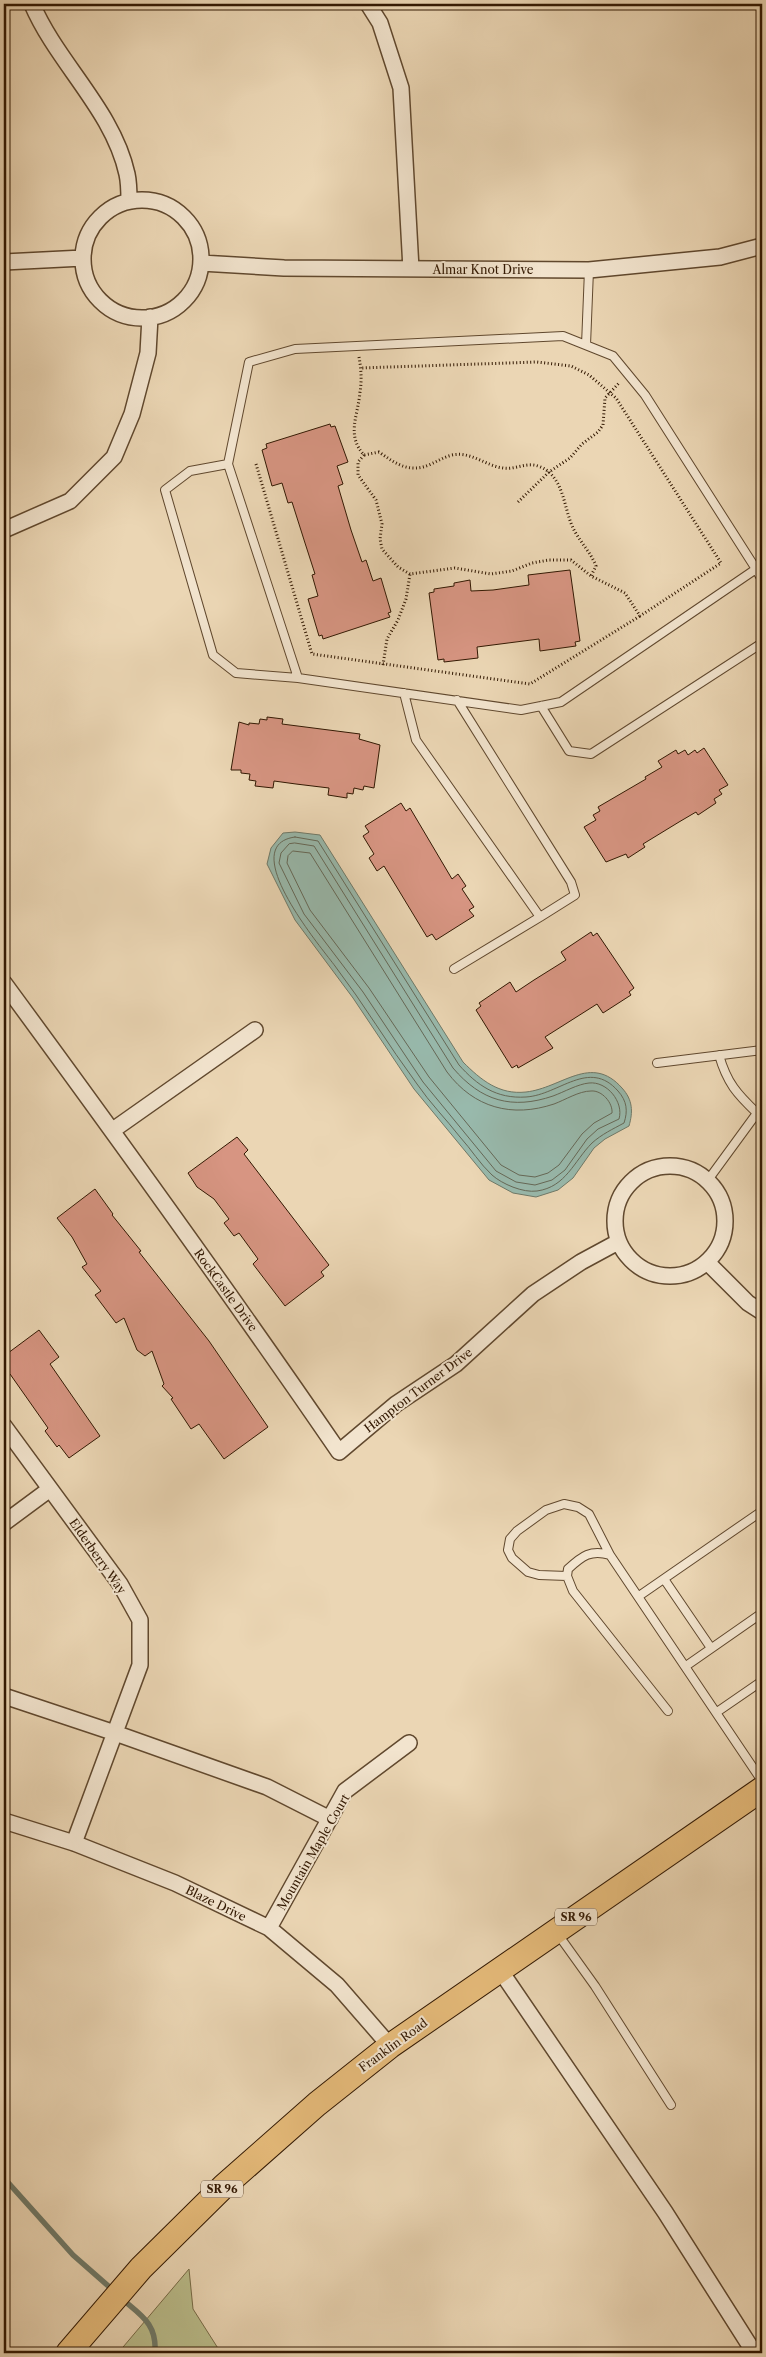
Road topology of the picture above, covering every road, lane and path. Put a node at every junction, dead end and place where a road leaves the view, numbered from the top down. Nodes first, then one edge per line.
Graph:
1 (32, 4) edge
2 (368, 4) edge
3 (129, 201) junction
4 (762, 246) edge
5 (83, 258) junction
6 (4, 262) edge
7 (201, 262) junction
8 (411, 269) junction
9 (589, 270) junction
10 (150, 318) junction
11 (586, 345) junction
12 (358, 346) junction
13 (361, 368) junction
14 (628, 375) junction
15 (610, 392) junction
16 (364, 455) junction
17 (228, 464) junction
18 (256, 464) dead end
19 (549, 472) junction
20 (518, 502) dead end
21 (4, 530) edge
22 (756, 569) junction
23 (410, 574) junction
24 (591, 576) junction
25 (762, 580) edge
26 (640, 616) junction
27 (762, 643) edge
28 (383, 665) junction
29 (298, 678) junction
30 (404, 693) junction
31 (457, 700) junction
32 (541, 706) junction
33 (540, 918) junction
34 (454, 969) dead end
35 (4, 983) edge
36 (255, 1030) dead end
37 (762, 1050) edge
38 (719, 1056) junction
39 (657, 1063) dead end
40 (759, 1112) edge
41 (113, 1130) junction
42 (708, 1180) junction
43 (618, 1242) junction
44 (707, 1262) junction
45 (762, 1312) edge
46 (4, 1426) edge
47 (339, 1452) joint
48 (50, 1489) junction
49 (762, 1511) edge
50 (4, 1523) edge
51 (610, 1555) junction
52 (567, 1576) junction
53 (664, 1579) junction
54 (639, 1596) junction
55 (762, 1613) edge
56 (711, 1648) junction
57 (686, 1666) junction
58 (762, 1681) edge
59 (4, 1696) edge
60 (668, 1711) dead end
61 (717, 1712) junction
62 (115, 1733) junction
63 (410, 1743) dead end
64 (762, 1781) edge
65 (762, 1789) edge
66 (330, 1819) junction
67 (4, 1821) edge
68 (74, 1843) junction
69 (269, 1928) junction
70 (556, 1931) junction
71 (500, 1970) junction
72 (390, 2046) junction
73 (671, 2105) dead end
74 (68, 2353) edge
75 (759, 2353) edge

1 - 3 street
2 - 8 street
3 - 5 street
3 - 7 street
4 - 9 street, Almar Knot Drive
5 - 6 street
5 - 10 street
7 - 8 street, Almar Knot Drive
7 - 10 street
8 - 9 street, Almar Knot Drive
9 - 11 lane
10 - 21 street
11 - 12 lane
11 - 14 lane
12 - 13 path
12 - 17 lane
13 - 15 path
13 - 16 path
14 - 15 path
14 - 22 lane
15 - 19 path
15 - 26 path
16 - 19 path
16 - 23 path
17 - 29 lane
17 - 29 lane
18 - 28 path
19 - 20 path
19 - 24 path
22 - 25 lane
22 - 32 lane
23 - 24 path
23 - 28 path
24 - 26 path
26 - 28 path
27 - 32 lane
29 - 30 lane
30 - 31 lane
30 - 33 lane
31 - 32 lane
31 - 33 lane
33 - 34 lane
35 - 41 street, RockCastle Drive
36 - 41 street
37 - 38 lane
38 - 39 lane
38 - 40 lane
40 - 42 lane
41 - 47 street, RockCastle Drive
42 - 43 street
42 - 44 street
43 - 44 street
43 - 47 street, Hampton Turner Drive
44 - 45 street
46 - 48 street, Elderberry Way
48 - 50 street
48 - 62 street, Elderberry Way
49 - 53 lane
51 - 52 lane
51 - 52 lane
51 - 54 lane
52 - 60 lane
53 - 54 lane
53 - 56 lane
54 - 57 lane
55 - 56 lane
56 - 57 lane
57 - 61 lane
58 - 61 lane
59 - 62 street
61 - 64 lane
62 - 66 street
62 - 68 street, Elderberry Way
63 - 66 street, Mountain Maple Court
65 - 70 main road, Franklin Road / SR 96
66 - 69 street, Mountain Maple Court
67 - 68 street, Blaze Drive
68 - 69 street, Blaze Drive
69 - 72 street, Blaze Drive
70 - 71 main road, Franklin Road / SR 96
70 - 73 lane
71 - 72 main road, Franklin Road / SR 96
71 - 75 street
72 - 74 main road, Franklin Road / SR 96

